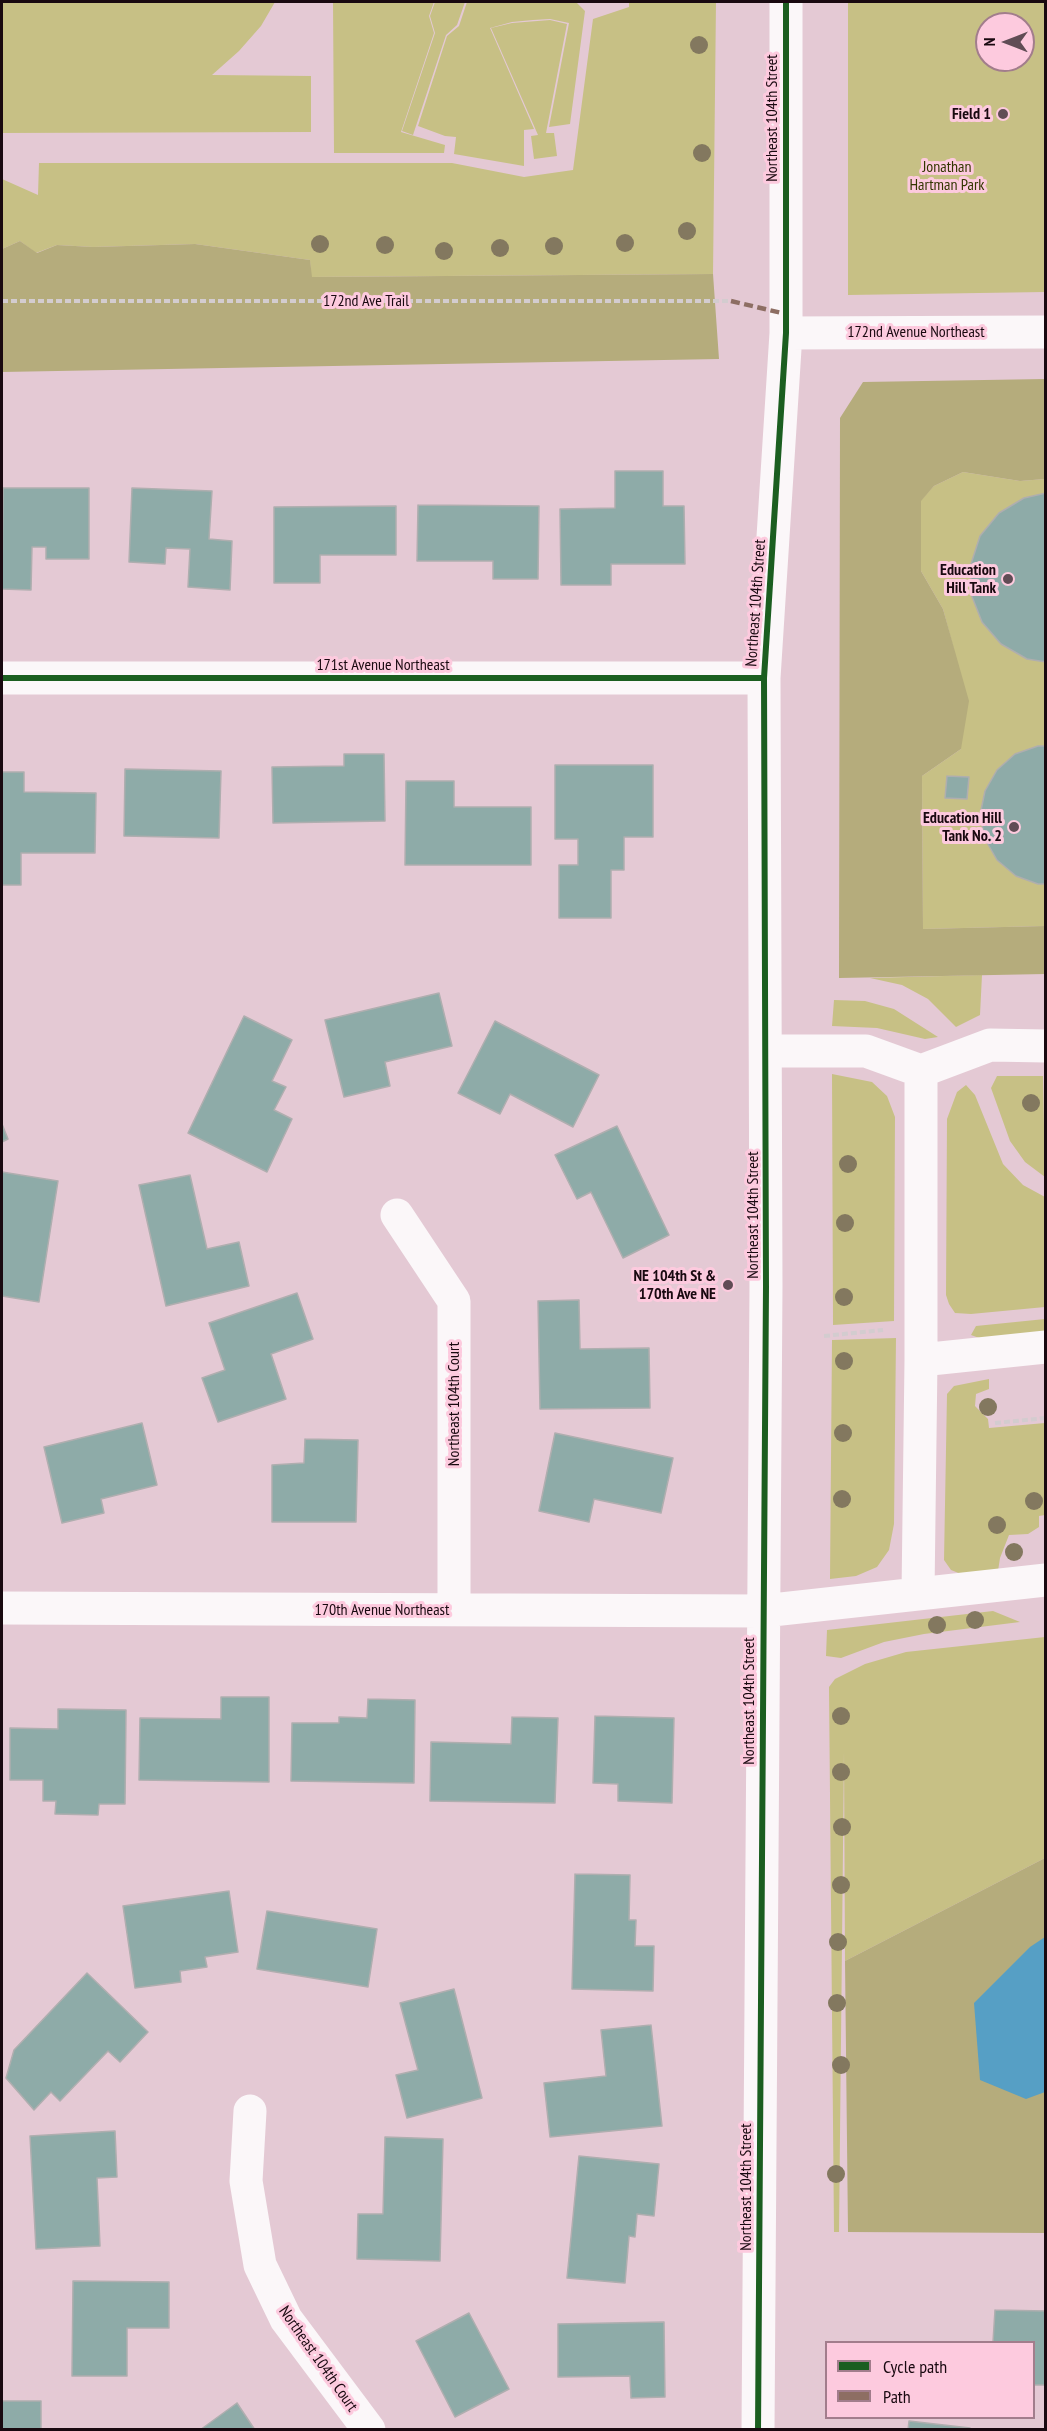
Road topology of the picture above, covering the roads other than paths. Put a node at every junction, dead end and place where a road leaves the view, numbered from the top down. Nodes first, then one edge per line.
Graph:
1 (786, 2) edge
2 (1046, 332) edge
3 (786, 333) junction
4 (2, 678) edge
5 (764, 678) junction
6 (1046, 1046) edge
7 (766, 1051) junction
8 (921, 1071) junction
9 (397, 1215) dead end
10 (1046, 1347) edge
11 (921, 1360) junction
12 (1046, 1580) edge
13 (918, 1593) junction
14 (2, 1608) edge
15 (454, 1610) junction
16 (763, 1611) junction
17 (250, 2111) dead end
18 (369, 2430) edge
19 (758, 2430) edge

1 - 3 street, Northeast 104th Street
2 - 3 street, 172nd Avenue Northeast
3 - 5 street, Northeast 104th Street
4 - 5 street, 171st Avenue Northeast
5 - 7 street, Northeast 104th Street
6 - 8 street
7 - 8 street
7 - 16 street, Northeast 104th Street
8 - 11 street
9 - 15 street, Northeast 104th Court
10 - 11 street
11 - 13 street
12 - 13 street, 170th Avenue Northeast
13 - 16 street, 170th Avenue Northeast
14 - 15 street, 170th Avenue Northeast
15 - 16 street, 170th Avenue Northeast
16 - 19 street, Northeast 104th Street
17 - 18 street, Northeast 104th Court

